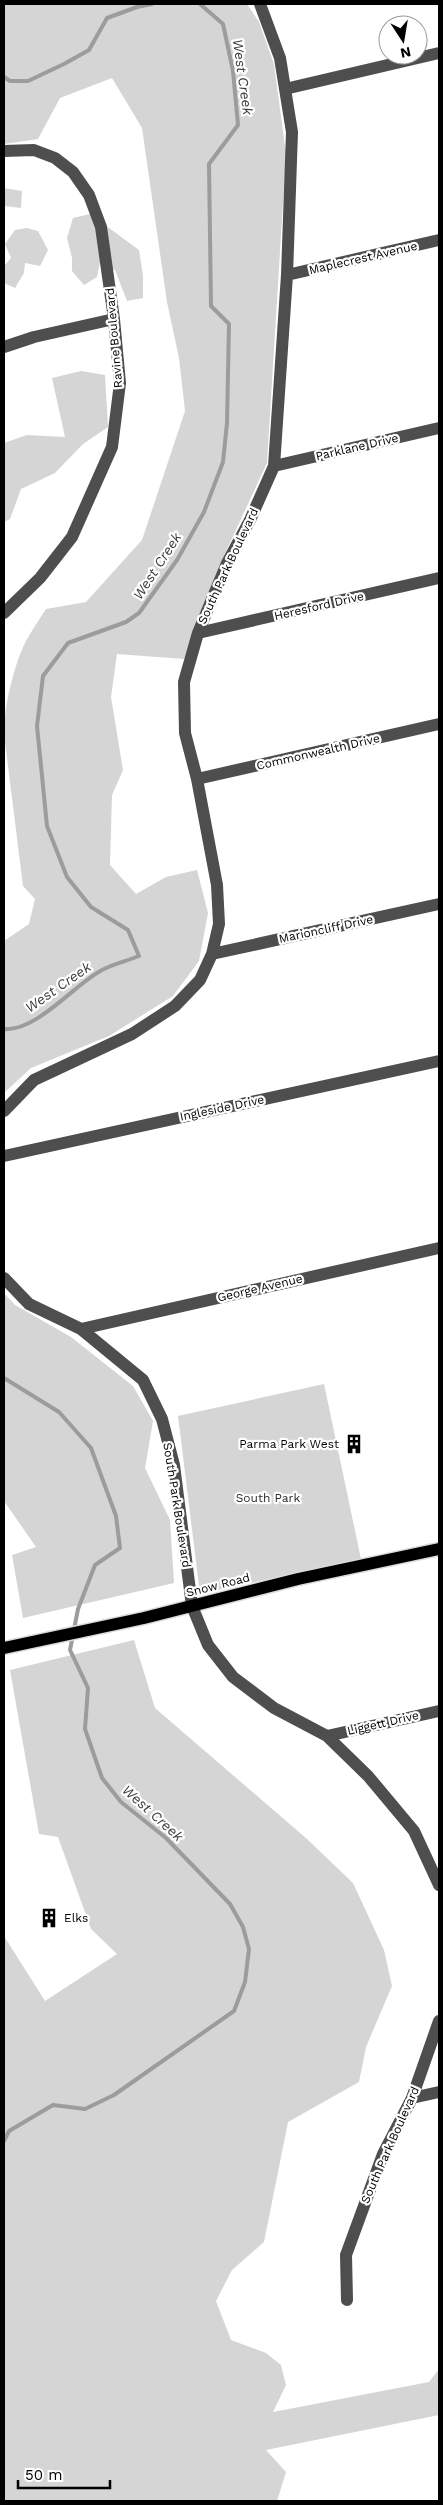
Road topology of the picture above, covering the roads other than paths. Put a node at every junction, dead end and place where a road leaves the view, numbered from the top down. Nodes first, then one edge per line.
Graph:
1 (260, 4) edge
2 (439, 53) edge
3 (285, 90) junction
4 (4, 151) edge
5 (439, 240) edge
6 (287, 275) junction
7 (114, 319) junction
8 (4, 347) edge
9 (439, 428) edge
10 (274, 466) junction
11 (439, 578) edge
12 (4, 613) edge
13 (198, 633) junction
14 (439, 724) edge
15 (197, 780) junction
16 (439, 904) edge
17 (212, 954) junction
18 (439, 1061) edge
19 (4, 1110) edge
20 (4, 1156) edge
21 (439, 1248) edge
22 (4, 1278) edge
23 (81, 1329) junction
24 (439, 1549) edge
25 (192, 1606) junction
26 (6, 1647) edge
27 (439, 1711) edge
28 (327, 1736) junction
29 (439, 1885) edge
30 (439, 2021) edge
31 (439, 2092) edge
32 (412, 2098) junction
33 (347, 2300) dead end

1 - 3 street, South Park Boulevard
2 - 3 street
3 - 6 street, South Park Boulevard
4 - 7 street, Ravine Boulevard
5 - 6 street, Maplecrest Avenue
6 - 10 street, South Park Boulevard
7 - 8 street
7 - 12 street, Ravine Boulevard
9 - 10 street, Parklane Drive
10 - 13 street, South Park Boulevard
11 - 13 street, Heresford Drive
13 - 15 street, South Park Boulevard
14 - 15 street, Commonwealth Drive
15 - 17 street, South Park Boulevard
16 - 17 street, Marioncliff Drive
17 - 19 street, South Park Boulevard
18 - 20 street, Ingleside Drive
21 - 23 street, George Avenue
22 - 23 street, South Park Boulevard
23 - 25 street, South Park Boulevard
24 - 25 main road, Snow Road
25 - 26 main road, Snow Road
25 - 28 street, South Park Boulevard
27 - 28 street, Liggett Drive
28 - 29 street, South Park Boulevard
30 - 32 street, South Park Boulevard
31 - 32 street
32 - 33 street, South Park Boulevard

